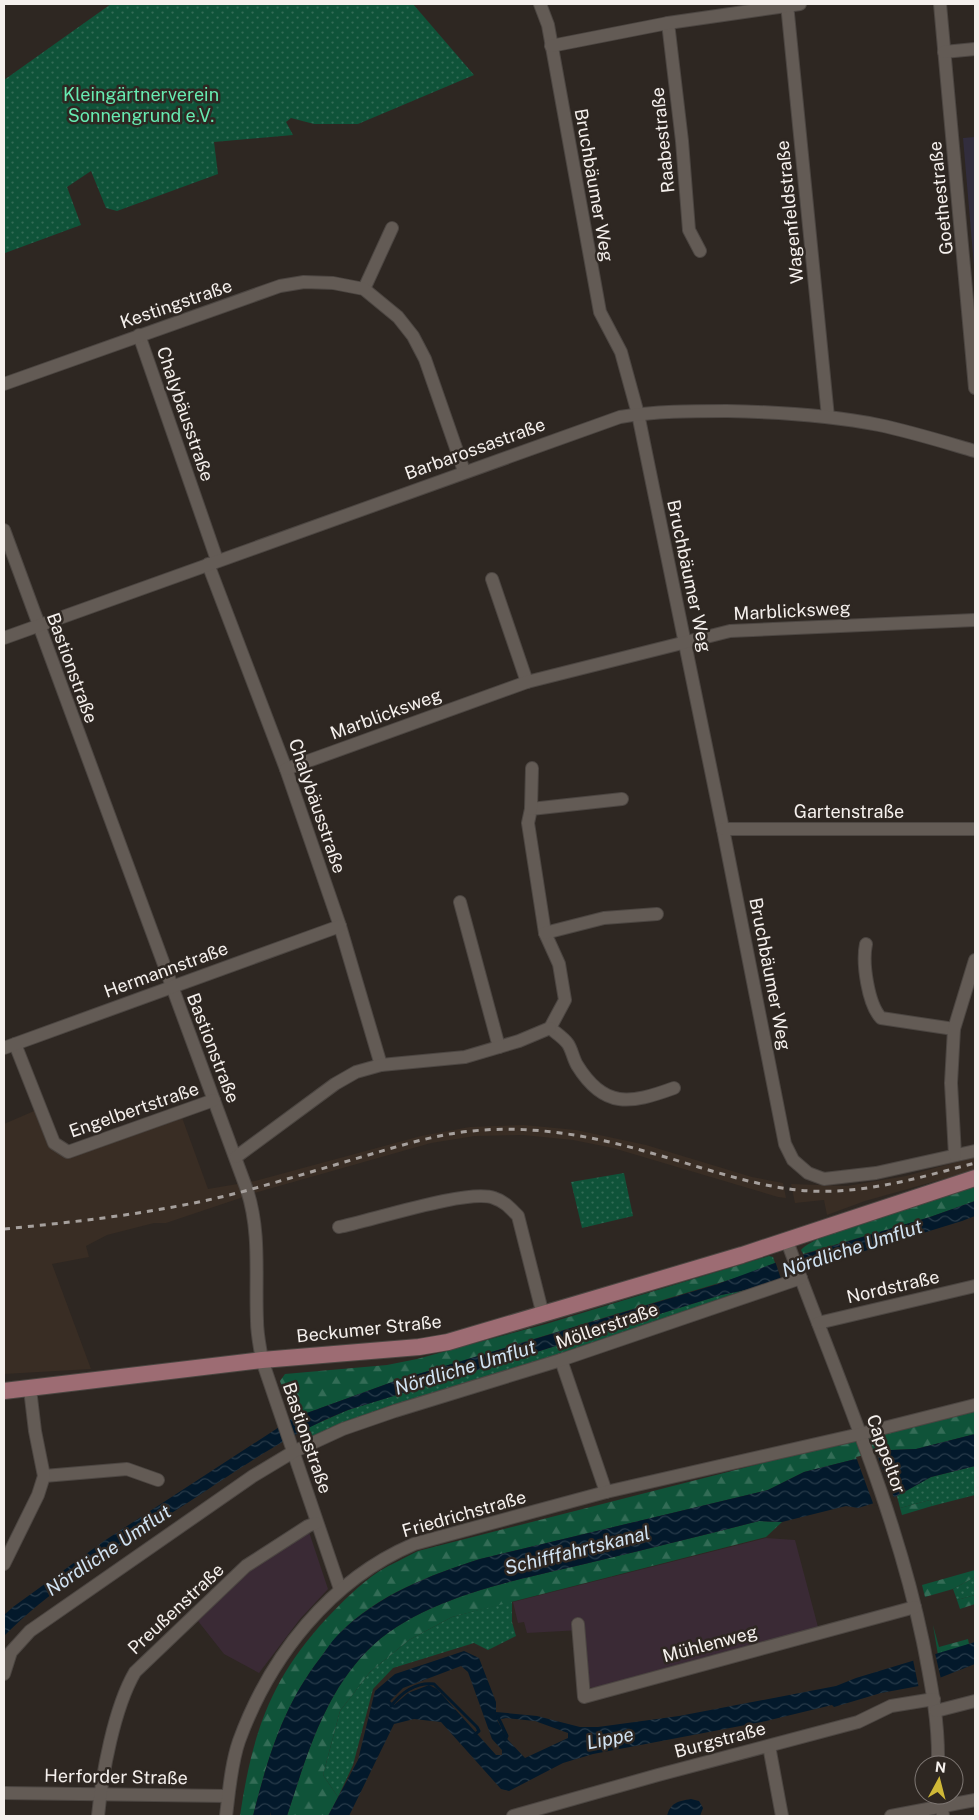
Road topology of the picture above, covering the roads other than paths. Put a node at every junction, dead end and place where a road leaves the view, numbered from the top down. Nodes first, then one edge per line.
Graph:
1 (540, 4) edge
2 (787, 4) edge
3 (800, 4) edge
4 (940, 4) edge
5 (668, 23) junction
6 (551, 46) junction
7 (975, 49) edge
8 (944, 52) junction
9 (392, 228) dead end
10 (700, 251) dead end
11 (364, 290) junction
12 (139, 335) junction
13 (4, 384) edge
14 (975, 388) edge
15 (638, 414) junction
16 (828, 417) junction
17 (975, 452) edge
18 (464, 471) junction
19 (4, 530) edge
20 (213, 562) junction
21 (492, 579) dead end
22 (975, 620) edge
23 (38, 626) junction
24 (4, 638) edge
25 (685, 642) junction
26 (527, 682) junction
27 (532, 768) dead end
28 (286, 769) junction
29 (622, 799) dead end
30 (531, 809) junction
31 (975, 829) edge
32 (724, 830) junction
33 (460, 902) dead end
34 (657, 914) dead end
35 (340, 926) junction
36 (545, 933) junction
37 (866, 944) dead end
38 (975, 960) edge
39 (171, 987) junction
40 (550, 1028) junction
41 (954, 1030) junction
42 (10, 1046) edge
43 (498, 1047) junction
44 (381, 1065) junction
45 (674, 1088) dead end
46 (214, 1100) junction
47 (975, 1151) edge
48 (955, 1155) junction
49 (236, 1157) junction
50 (975, 1178) edge
51 (339, 1227) dead end
52 (789, 1248) junction
53 (800, 1276) junction
54 (975, 1286) edge
55 (543, 1315) junction
56 (818, 1323) junction
57 (262, 1360) junction
58 (561, 1360) junction
59 (30, 1389) junction
60 (4, 1391) edge
61 (975, 1405) edge
62 (860, 1434) junction
63 (292, 1447) junction
64 (44, 1476) junction
65 (158, 1480) dead end
66 (606, 1492) junction
67 (316, 1523) junction
68 (4, 1564) edge
69 (340, 1589) junction
70 (915, 1607) junction
71 (578, 1624) dead end
72 (4, 1674) edge
73 (975, 1701) edge
74 (936, 1705) junction
75 (769, 1746) junction
76 (938, 1755) edge
77 (4, 1793) edge
78 (100, 1794) junction
79 (228, 1796) junction
80 (975, 1800) edge
81 (942, 1812) edge
82 (98, 1816) edge
83 (226, 1816) edge
84 (514, 1816) edge
85 (782, 1816) edge
86 (891, 1816) edge

1 - 6 street, Bruchbäumer Weg
2 - 3 street
2 - 5 street
2 - 16 street, Wagenfeldstraße
4 - 8 street, Goethestraße
5 - 6 street
5 - 10 street, Raabestraße
6 - 15 street, Bruchbäumer Weg
7 - 8 street
8 - 14 street, Goethestraße
9 - 11 street
11 - 12 street, Kestingstraße
11 - 18 street, Kestingstraße
12 - 13 street, Kestingstraße
12 - 20 street, Chalybäusstraße
15 - 16 street, Barbarossastraße
15 - 18 street, Barbarossastraße
15 - 25 street, Bruchbäumer Weg
16 - 17 street, Barbarossastraße
18 - 20 street, Barbarossastraße
19 - 23 street, Bastionstraße
20 - 23 street, Barbarossastraße
20 - 28 street, Chalybäusstraße
21 - 26 street
22 - 25 street, Marblicksweg
23 - 24 street, Barbarossastraße
23 - 39 street, Bastionstraße
25 - 26 street, Marblicksweg
25 - 32 street, Bruchbäumer Weg
26 - 28 street, Marblicksweg
27 - 30 street
28 - 35 street, Chalybäusstraße
29 - 30 street
30 - 36 street
31 - 32 street, Gartenstraße
32 - 48 street, Bruchbäumer Weg
33 - 43 street
34 - 36 street
35 - 39 street, Hermannstraße
35 - 44 street, Chalybäusstraße
36 - 40 street
37 - 41 street
38 - 41 street
39 - 42 street, Hermannstraße
39 - 46 street, Bastionstraße
40 - 43 street
40 - 45 street
41 - 48 street
42 - 46 street, Engelbertstraße
43 - 44 street
44 - 49 street
46 - 49 street, Bastionstraße
47 - 48 street
49 - 57 street, Bastionstraße
50 - 52 main road, Beckumer Straße
51 - 55 street
52 - 53 street, Cappeltor
52 - 55 main road, Beckumer Straße
53 - 56 street, Cappeltor
53 - 58 street, Möllerstraße
54 - 56 street, Nordstraße
55 - 57 main road, Beckumer Straße
56 - 62 street, Cappeltor
57 - 59 main road, Beckumer Straße
57 - 63 street, Bastionstraße
58 - 63 street, Möllerstraße
58 - 66 street
59 - 60 main road, Beckumer Straße
59 - 64 street
61 - 62 street, Friedrichstraße
62 - 66 street, Friedrichstraße
62 - 70 street, Cappeltor
63 - 67 street, Bastionstraße
63 - 72 street, Möllerstraße
64 - 65 street
64 - 68 street
66 - 69 street, Friedrichstraße
67 - 69 street, Bastionstraße
67 - 78 street, Preußenstraße
69 - 79 street, Friedrichstraße
70 - 71 street, Mühlenweg
70 - 74 street, Cappeltor
73 - 74 street, Burgstraße
74 - 75 street, Burgstraße
74 - 76 street, Cappeltor
75 - 84 street, Burgstraße
75 - 85 street
77 - 78 street, Herforder Straße
78 - 79 street, Herforder Straße
78 - 82 street, Preußenstraße
79 - 83 street, Friedrichstraße
80 - 81 street
81 - 86 street

